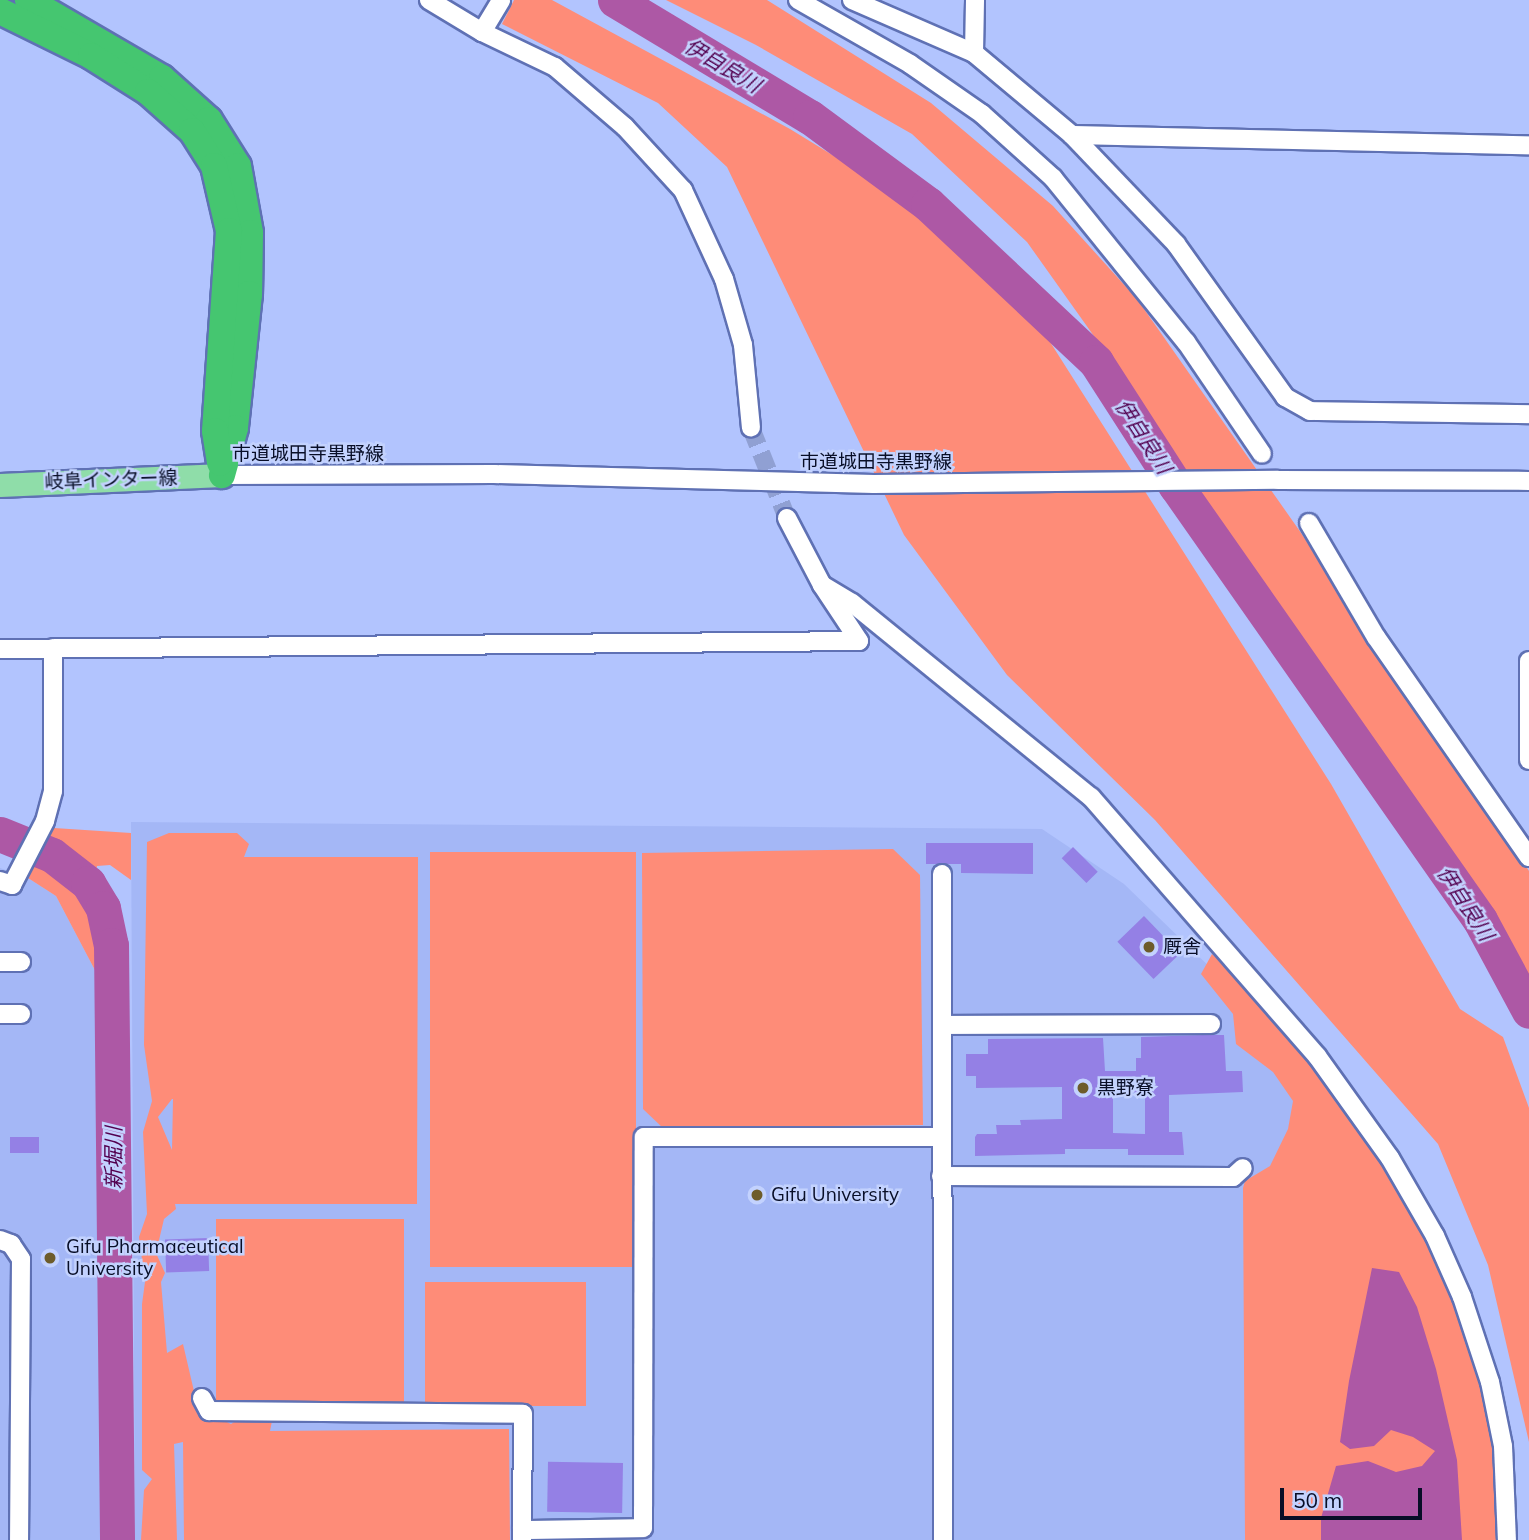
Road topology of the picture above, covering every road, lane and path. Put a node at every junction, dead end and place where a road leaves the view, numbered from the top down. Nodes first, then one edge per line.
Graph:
1 (28, 0) edge
2 (429, 0) edge
3 (501, 0) edge
4 (798, 0) edge
5 (852, 0) edge
6 (975, 0) edge
7 (0, 11) edge
8 (486, 25) junction
9 (974, 53) junction
10 (1072, 135) junction
11 (1529, 145) edge
12 (1529, 414) edge
13 (751, 428) tunnel mouth
14 (1262, 454) dead end
15 (222, 475) junction
16 (1529, 481) edge
17 (0, 485) edge
18 (787, 518) tunnel mouth
19 (1309, 523) dead end
20 (822, 584) junction
21 (53, 648) junction
22 (0, 649) edge
23 (1529, 661) edge
24 (1529, 760) edge
25 (1529, 857) edge
26 (942, 874) dead end
27 (6, 883) edge
28 (0, 962) edge
29 (21, 962) dead end
30 (0, 1014) edge
31 (21, 1014) dead end
32 (1211, 1024) dead end
33 (942, 1025) junction
34 (942, 1137) junction
35 (1243, 1168) dead end
36 (941, 1176) junction
37 (0, 1240) edge
38 (202, 1398) dead end
39 (522, 1535) edge
40 (19, 1540) edge
41 (943, 1540) edge
42 (1507, 1540) edge

1 - 15 highway
2 - 8 street
3 - 8 street
4 - 14 street
5 - 9 street
6 - 9 street
7 - 15 highway
8 - 13 street
9 - 10 street
10 - 11 street
10 - 12 street
15 - 16 street, 市道城田寺黒野線
15 - 17 main road, 岐阜インター線
18 - 20 street
19 - 25 street
20 - 21 street
20 - 42 street
21 - 22 street
21 - 27 street
23 - 24 street
26 - 33 street
28 - 29 street
30 - 31 street
32 - 33 street
33 - 34 street
34 - 36 street
34 - 39 street
35 - 36 street
36 - 41 street
37 - 40 street
38 - 39 street

